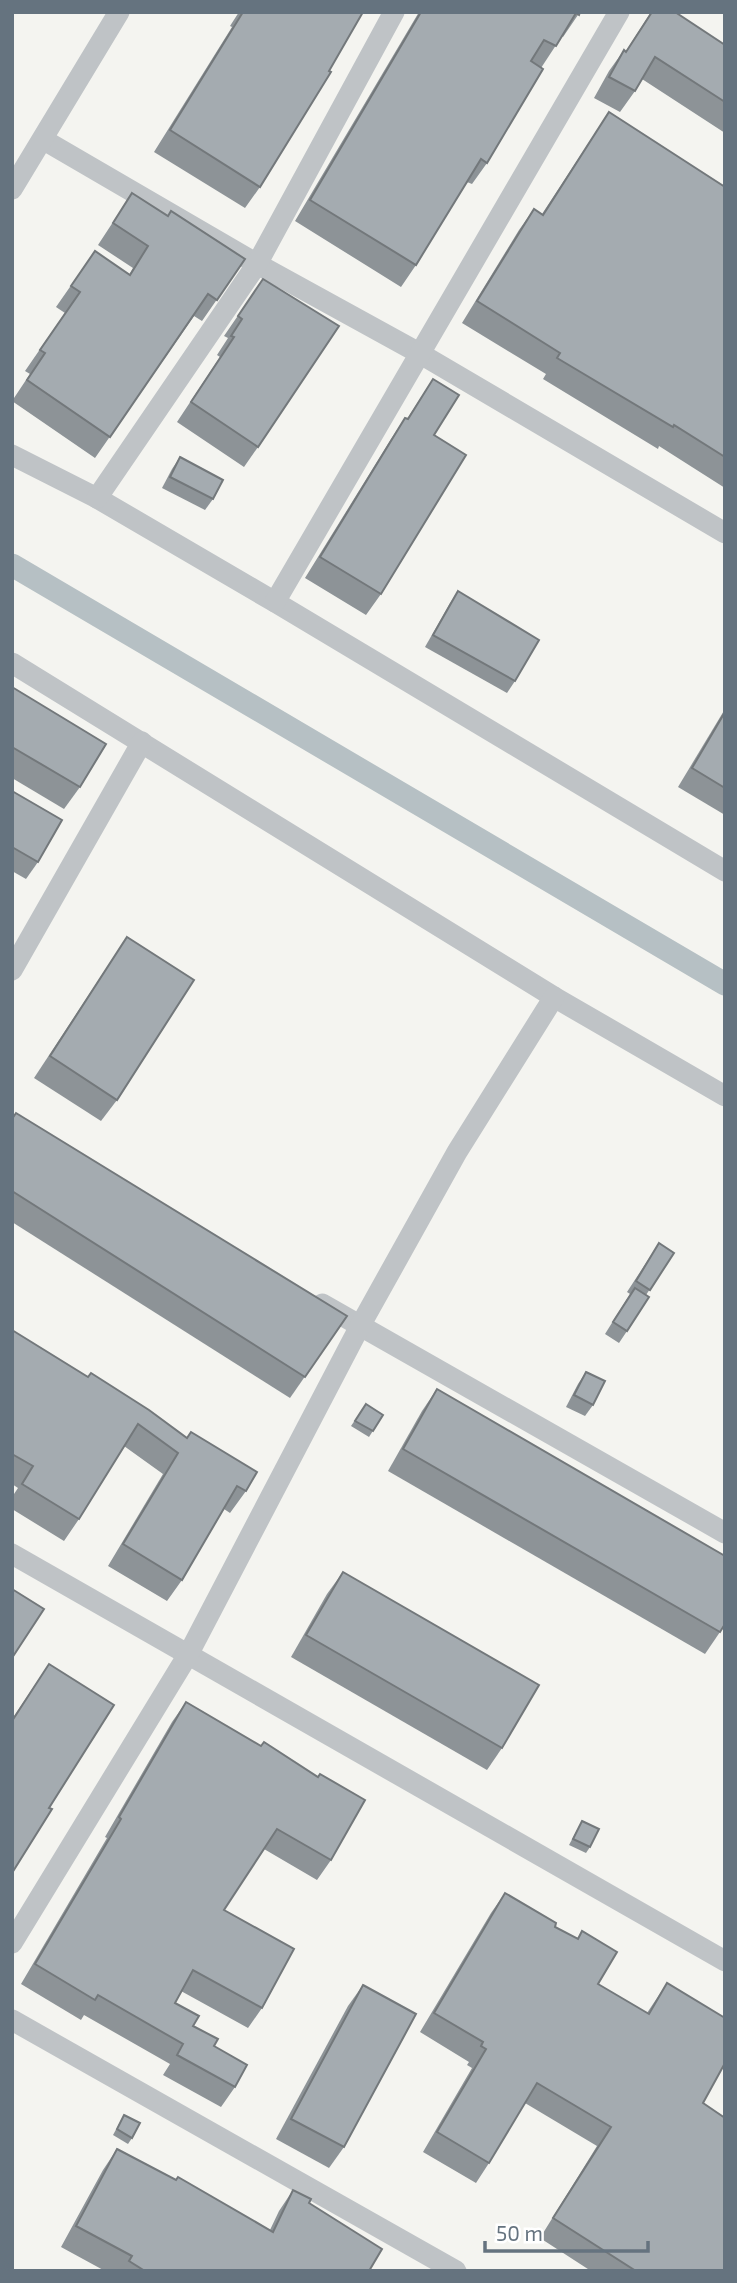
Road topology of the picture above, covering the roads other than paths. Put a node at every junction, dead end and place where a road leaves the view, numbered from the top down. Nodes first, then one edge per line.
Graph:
1 (119, 12) edge
2 (394, 12) edge
3 (619, 12) edge
4 (44, 140) junction
5 (12, 189) edge
6 (257, 264) junction
7 (419, 353) junction
8 (12, 455) edge
9 (97, 498) junction
10 (725, 533) edge
11 (275, 602) junction
12 (12, 663) edge
13 (142, 743) junction
14 (725, 871) edge
15 (12, 970) edge
16 (554, 997) junction
17 (725, 1096) edge
18 (300, 1292) edge
19 (360, 1326) junction
20 (725, 1533) edge
21 (12, 1554) edge
22 (189, 1653) junction
23 (12, 1943) edge
24 (725, 1961) edge
25 (12, 2020) edge
26 (456, 2271) edge

1 - 4 street
2 - 6 street
3 - 7 street
4 - 5 street
4 - 6 street
6 - 7 street
6 - 9 street
7 - 10 street
7 - 11 street
8 - 9 street
9 - 11 street
11 - 14 street
12 - 13 street
13 - 15 street
13 - 16 street
16 - 17 street
16 - 19 street
18 - 19 street
19 - 20 street
19 - 22 street
21 - 22 street
22 - 23 street
22 - 24 street
25 - 26 street

